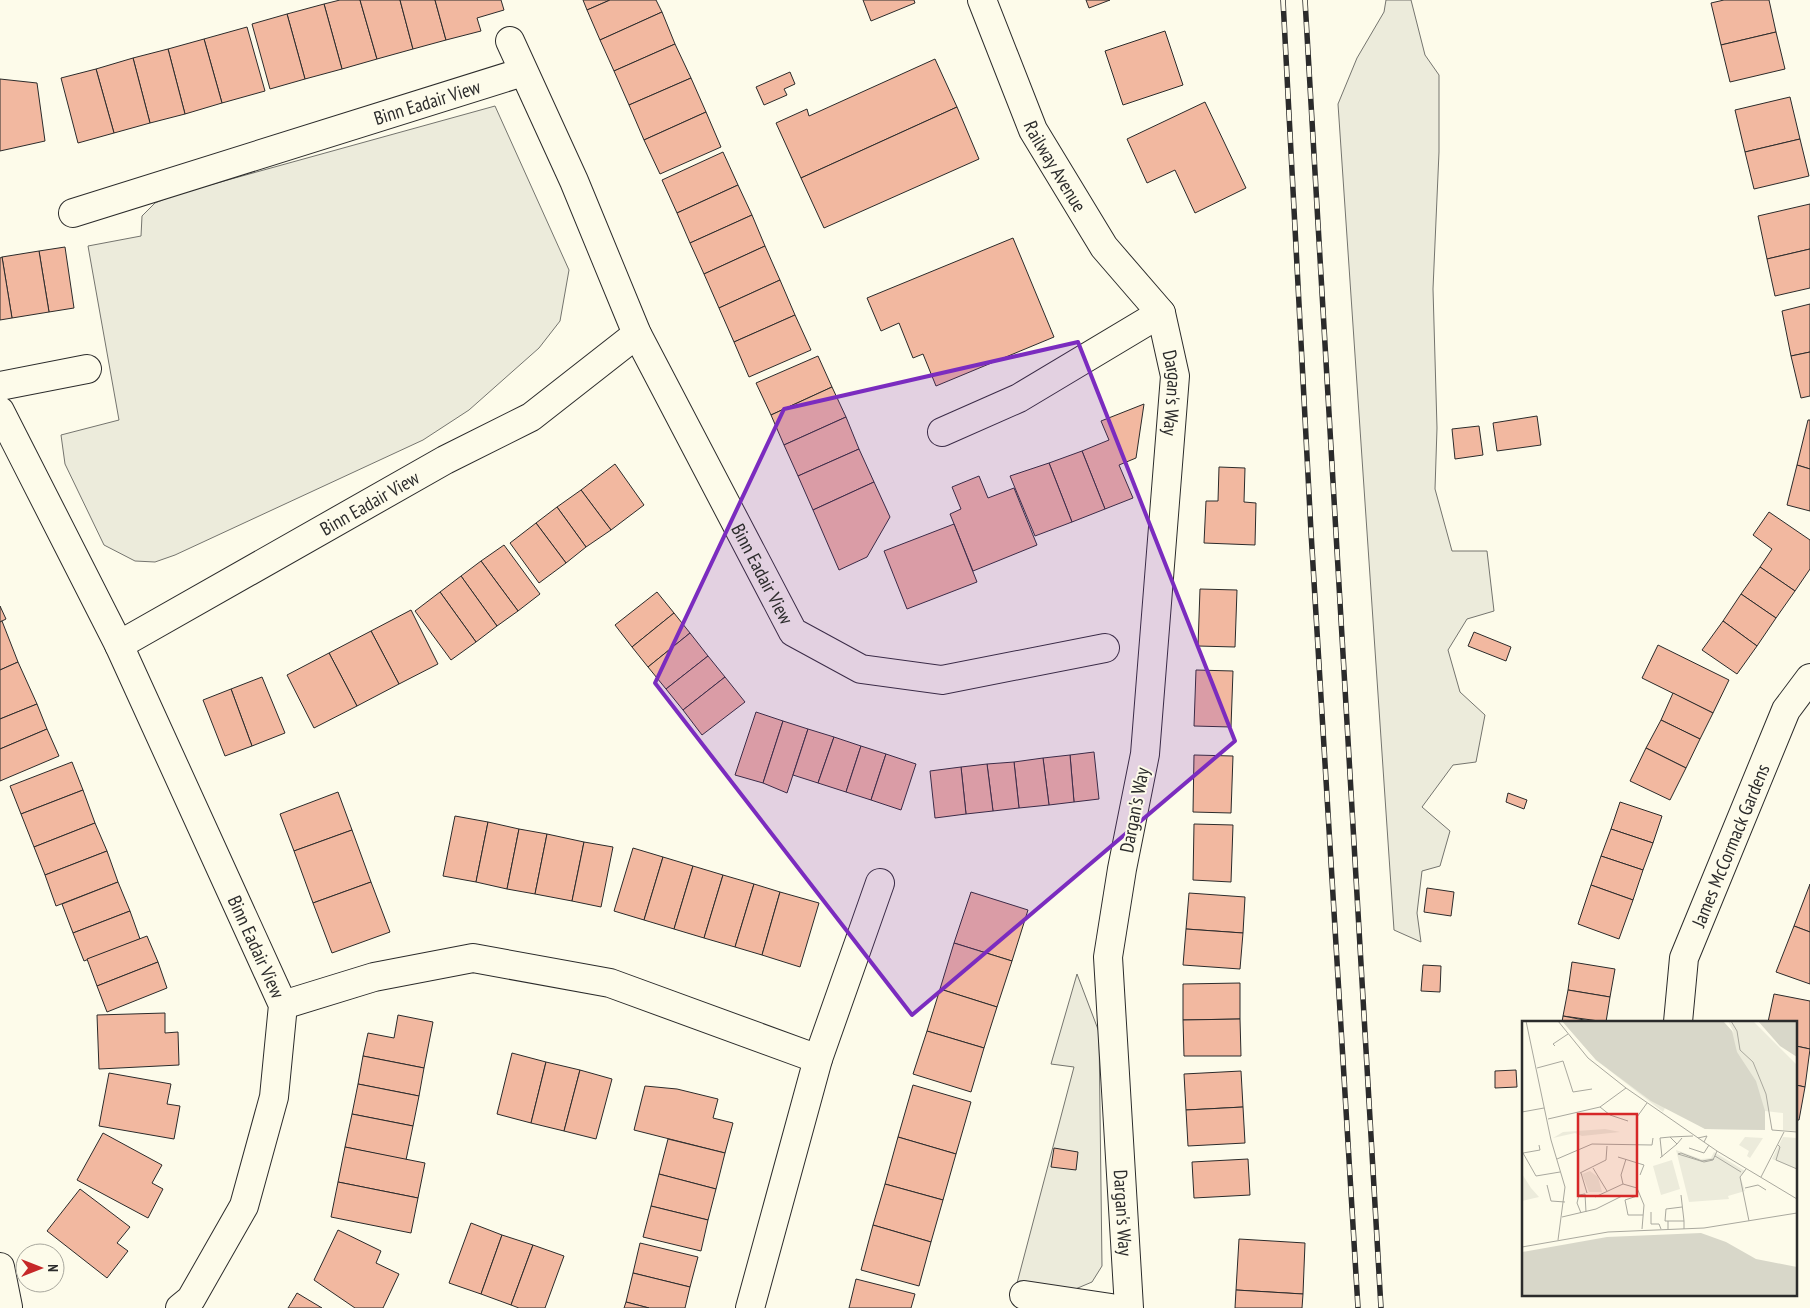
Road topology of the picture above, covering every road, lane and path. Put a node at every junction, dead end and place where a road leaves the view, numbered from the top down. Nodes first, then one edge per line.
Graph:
1 (982, 0) edge
2 (510, 41) dead end
3 (523, 72) junction
4 (73, 213) dead end
5 (1161, 313) junction
6 (637, 334) junction
7 (87, 369) dead end
8 (0, 386) edge
9 (0, 411) edge
10 (942, 432) dead end
11 (120, 645) junction
12 (1105, 648) dead end
13 (1810, 678) edge
14 (880, 883) dead end
15 (283, 1004) junction
16 (1678, 1021) edge
17 (818, 1058) junction
18 (0, 1267) edge
19 (1024, 1295) dead end
20 (8, 1307) dead end
21 (180, 1308) edge
22 (750, 1308) edge
23 (1111, 1308) edge
24 (1129, 1308) edge

1 - 5 street, Railway Avenue
2 - 3 street, Binn Eadair View
3 - 4 street, Binn Eadair View
3 - 6 street, Binn Eadair View
5 - 10 street
5 - 24 street, Dargan's Way
6 - 11 street, Binn Eadair View
6 - 12 street, Binn Eadair View
7 - 8 street
9 - 11 street, Binn Eadair View
11 - 15 street, Binn Eadair View
13 - 16 street, James McCormack Gardens
14 - 17 street
15 - 17 street
15 - 21 street, Binn Eadair View
17 - 22 street
18 - 20 street
19 - 23 street

